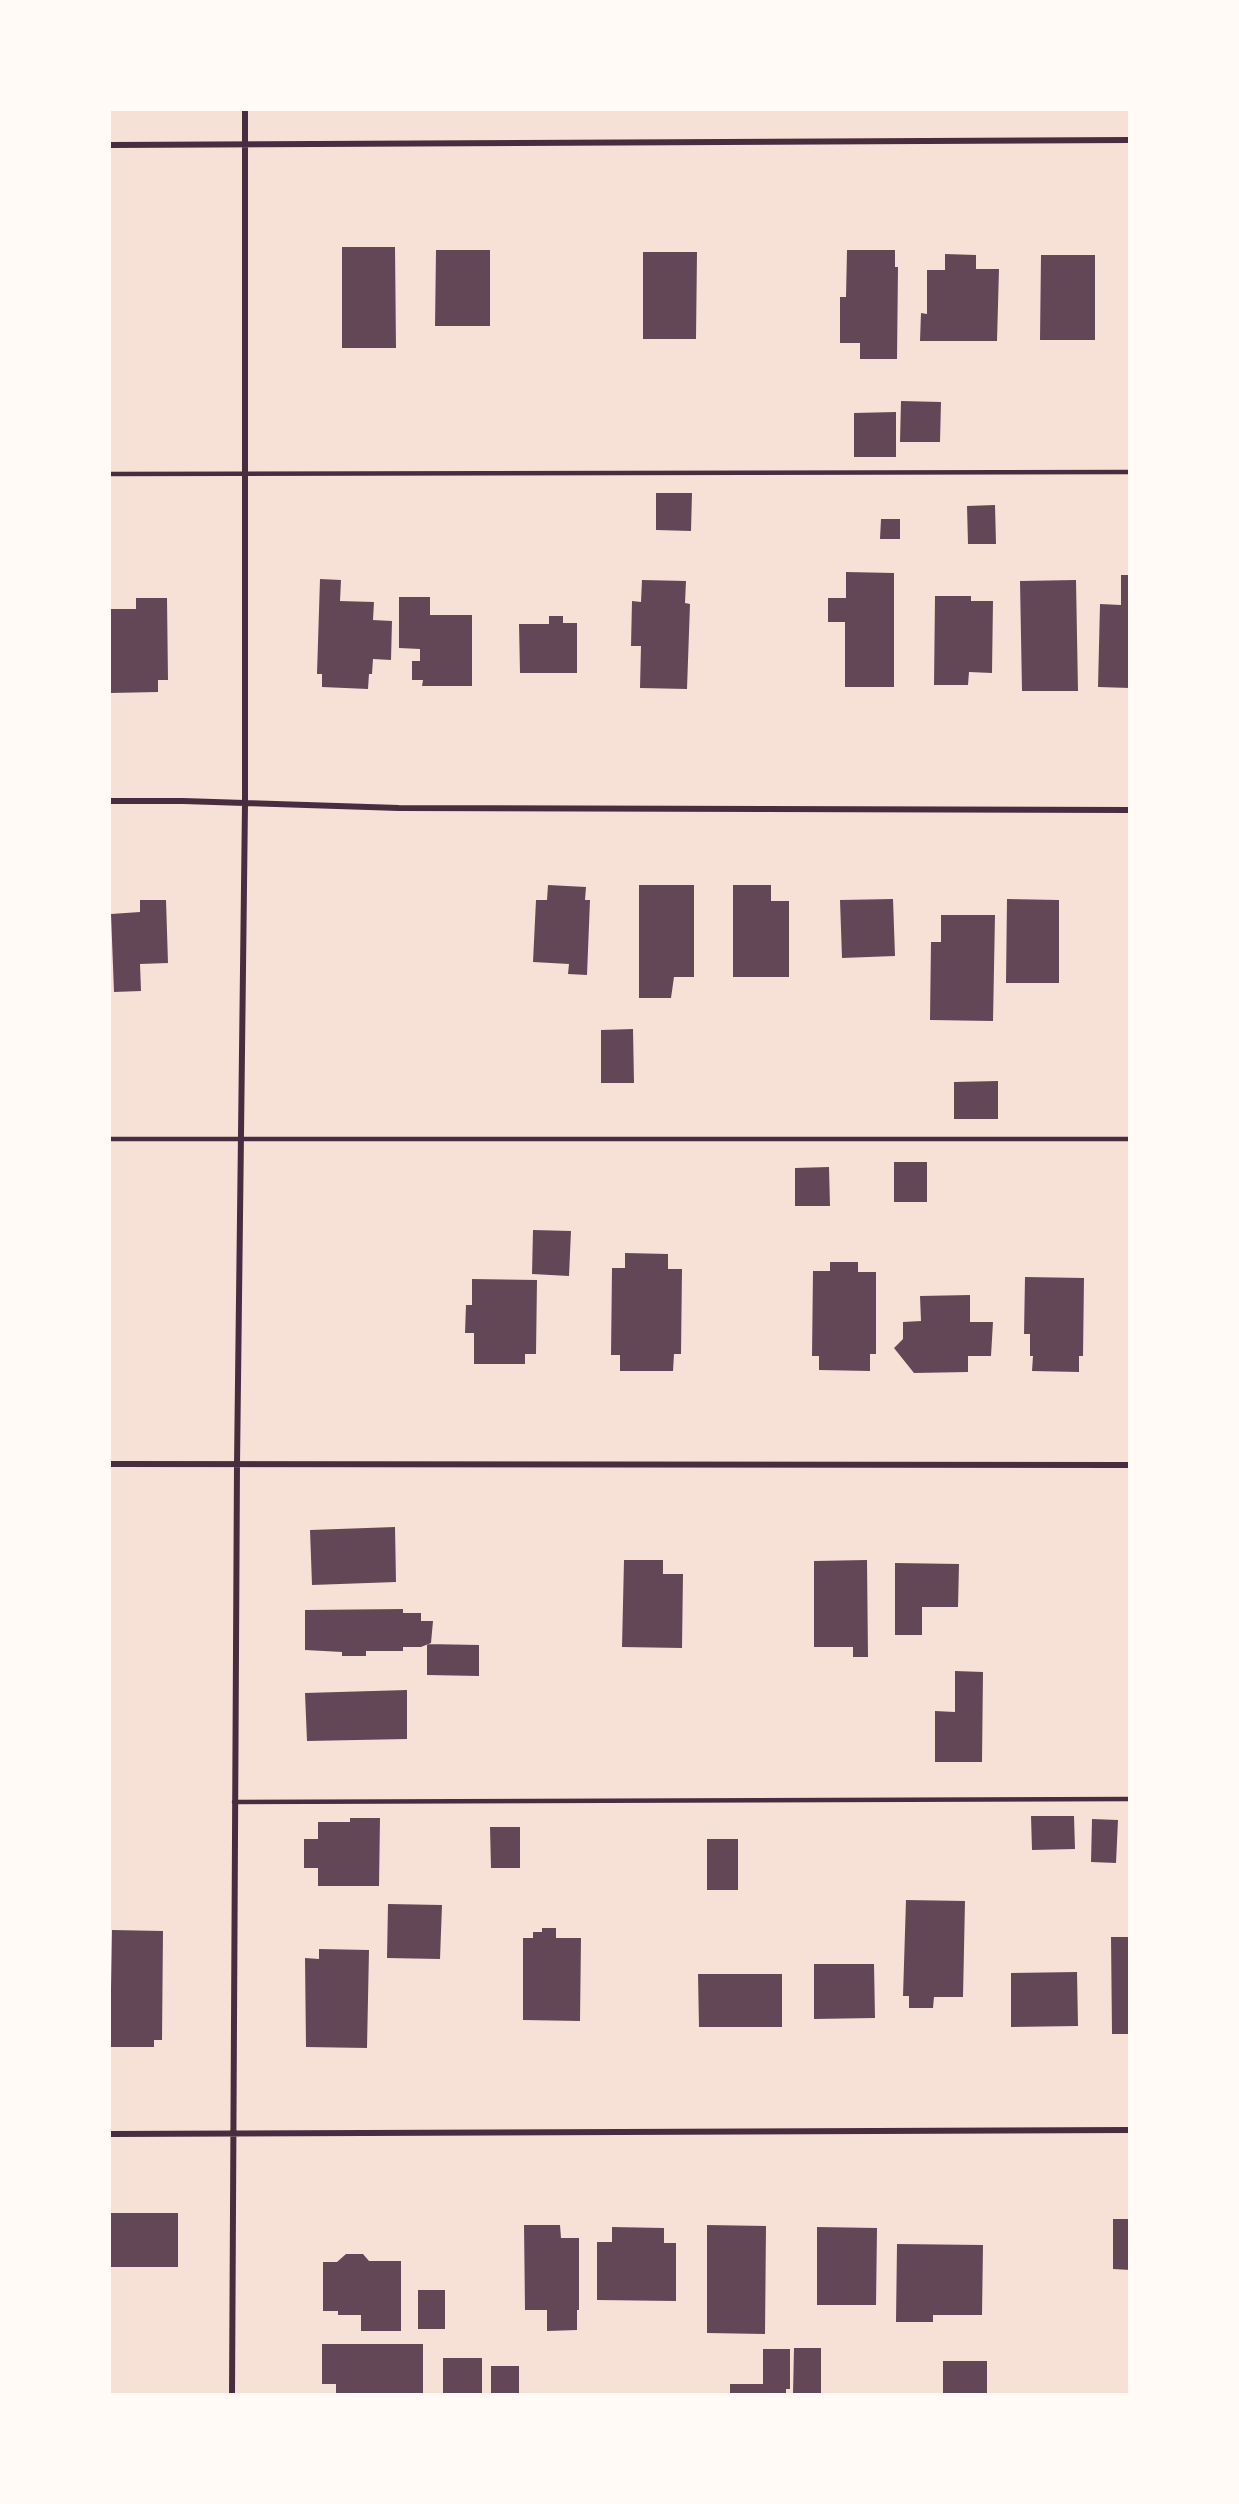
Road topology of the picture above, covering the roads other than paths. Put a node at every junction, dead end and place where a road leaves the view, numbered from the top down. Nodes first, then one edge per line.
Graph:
1 (245, 110) edge
2 (1130, 140) edge
3 (110, 145) edge
4 (245, 145) junction
5 (1130, 472) edge
6 (110, 474) edge
7 (245, 474) junction
8 (110, 801) edge
9 (245, 804) junction
10 (1130, 810) edge
11 (110, 1138) edge
12 (240, 1138) junction
13 (1130, 1139) edge
14 (110, 1464) edge
15 (237, 1464) junction
16 (1130, 1465) edge
17 (1130, 1799) edge
18 (234, 1802) junction
19 (1130, 2130) edge
20 (110, 2134) edge
21 (233, 2134) junction
22 (232, 2394) edge

1 - 4 street
2 - 4 street
3 - 4 street
4 - 7 street
5 - 7 lane
6 - 7 lane
7 - 9 street
8 - 9 street
9 - 10 street
9 - 12 street
11 - 12 lane
12 - 13 lane
12 - 15 street
14 - 15 street
15 - 16 street
15 - 18 street
17 - 18 lane
18 - 21 street
19 - 21 street
20 - 21 street
21 - 22 street

